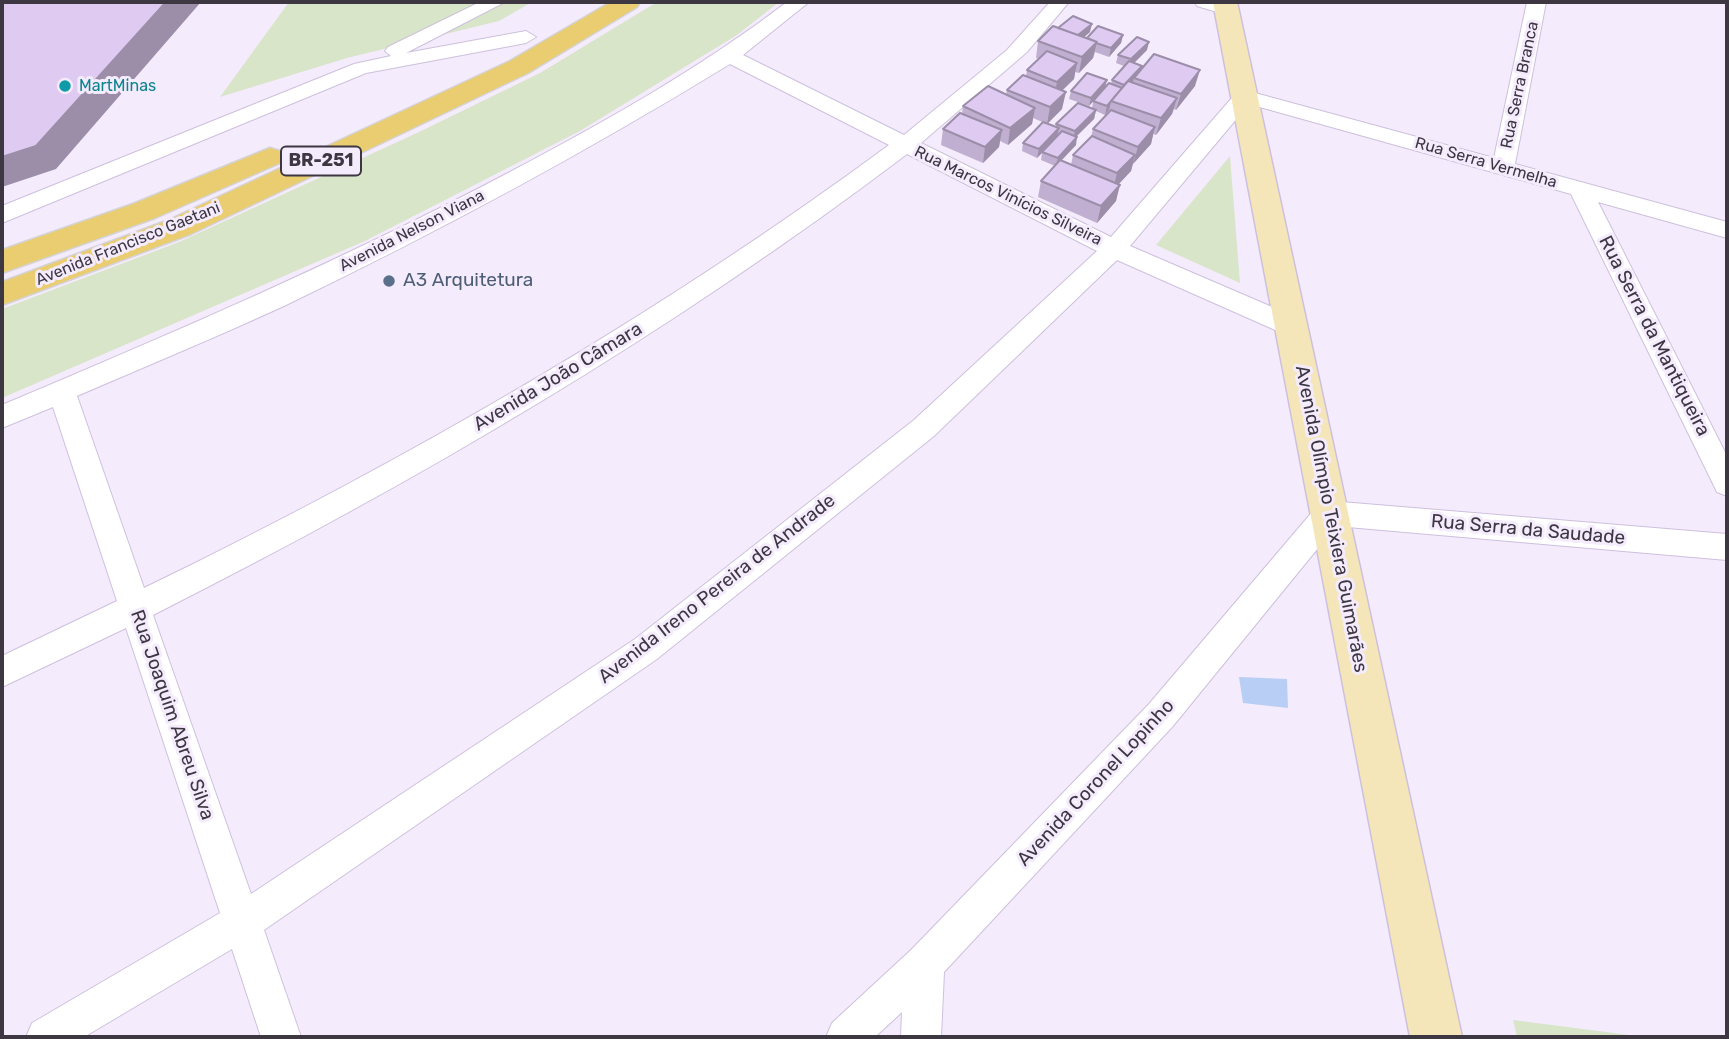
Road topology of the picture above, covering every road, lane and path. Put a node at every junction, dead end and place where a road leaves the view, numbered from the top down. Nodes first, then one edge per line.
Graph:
1 (495, 2) edge
2 (586, 2) edge
3 (628, 2) edge
4 (799, 2) edge
5 (1060, 2) edge
6 (1537, 2) edge
7 (1219, 4) edge
8 (526, 37) junction
9 (729, 57) junction
10 (361, 68) junction
11 (1244, 96) junction
12 (906, 145) junction
13 (1503, 168) junction
14 (1580, 189) junction
15 (2, 215) edge
16 (1727, 230) edge
17 (1114, 249) junction
18 (2, 262) edge
19 (2, 294) edge
20 (1291, 326) junction
21 (62, 393) junction
22 (2, 417) edge
23 (1727, 484) edge
24 (1329, 513) junction
25 (1727, 548) edge
26 (135, 609) junction
27 (2, 672) edge
28 (242, 922) junction
29 (925, 964) junction
30 (46, 1037) edge
31 (281, 1037) edge
32 (846, 1037) edge
33 (921, 1037) edge
34 (1436, 1037) edge

1 - 10 street
2 - 8 main road
3 - 19 main road, Avenida Francisco Gaetani / BR-251
4 - 9 street, Avenida Nelson Viana
5 - 12 street, Avenida João Câmara
6 - 13 street, Rua Serra Branca
7 - 11 street, Avenida Olímpio Teixiera Guimarães
8 - 10 street
8 - 18 main road
9 - 12 street, Rua Marcos Vinícios Silveira
9 - 21 street, Avenida Nelson Viana
10 - 15 street
11 - 13 street, Rua Serra Vermelha
11 - 17 street, Avenida Ireno Pereira de Andrade
11 - 20 street, Avenida Olímpio Teixiera Guimarães
12 - 17 street, Rua Marcos Vinícios Silveira
12 - 26 street, Avenida João Câmara
13 - 14 street, Rua Serra Vermelha
14 - 16 street, Rua Serra Vermelha
14 - 23 street, Rua Serra da Mantiqueira
17 - 20 street, Rua Marcos Vinícios Silveira
17 - 28 street, Avenida Ireno Pereira de Andrade
20 - 24 street, Avenida Olímpio Teixiera Guimarães
21 - 22 street, Avenida Nelson Viana
21 - 26 street, Rua Joaquim Abreu Silva
24 - 25 street, Rua Serra da Saudade
24 - 29 street, Avenida Coronel Lopinho
24 - 34 street, Avenida Olímpio Teixiera Guimarães
26 - 27 street, Avenida João Câmara
26 - 28 street, Rua Joaquim Abreu Silva
28 - 30 street, Avenida Ireno Pereira de Andrade
28 - 31 street, Rua Joaquim Abreu Silva
29 - 32 street, Avenida Coronel Lopinho
29 - 33 street

